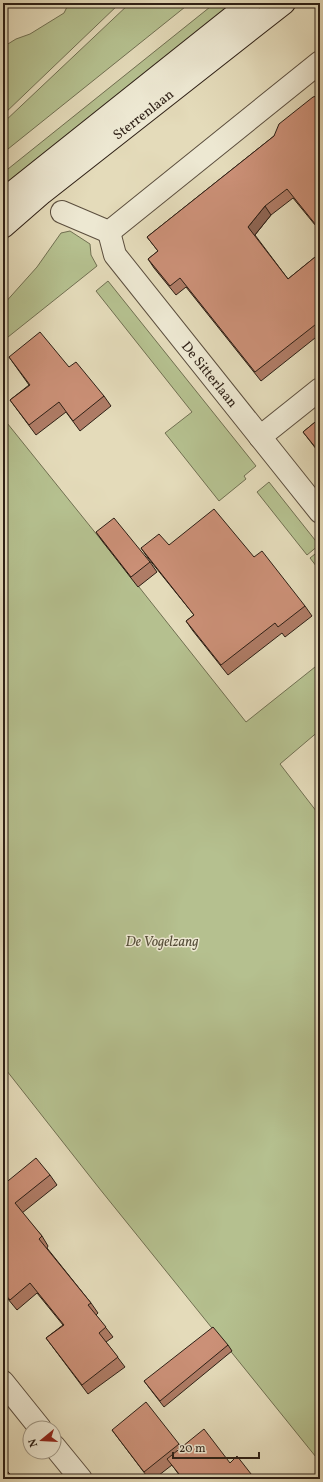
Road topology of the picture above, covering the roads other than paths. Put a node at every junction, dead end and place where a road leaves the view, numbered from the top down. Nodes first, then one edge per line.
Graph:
1 (250, 3) edge
2 (284, 3) edge
3 (320, 62) edge
4 (3, 200) edge
5 (62, 212) dead end
6 (3, 227) edge
7 (109, 232) junction
8 (320, 389) edge
9 (260, 437) junction
10 (320, 512) edge
11 (3, 1382) edge
12 (34, 1420) edge
13 (62, 1456) edge
14 (81, 1479) edge

1 - 4 street, Sterrenlaan
2 - 6 street, Sterrenlaan
3 - 7 street
5 - 7 street
7 - 9 street, De Sitterlaan
8 - 9 street
9 - 10 street, De Sitterlaan
11 - 12 street
13 - 14 street

